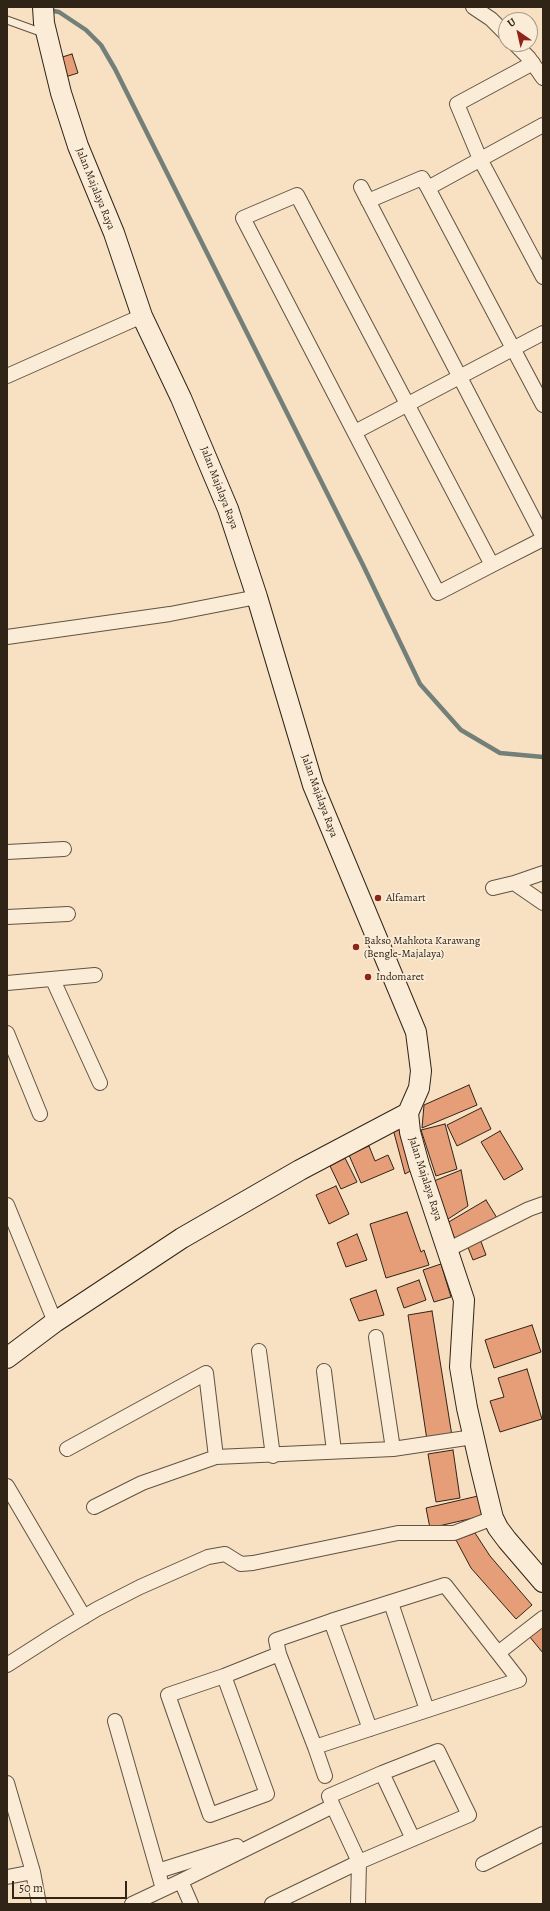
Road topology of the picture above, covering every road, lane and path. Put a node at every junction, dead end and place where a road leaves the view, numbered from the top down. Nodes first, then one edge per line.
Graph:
1 (473, 7) edge
2 (7, 20) edge
3 (44, 22) edge
4 (498, 26) edge
5 (523, 52) edge
6 (533, 64) junction
7 (543, 78) edge
8 (543, 125) edge
9 (480, 159) junction
10 (361, 187) dead end
11 (428, 188) junction
12 (368, 201) junction
13 (543, 277) edge
14 (142, 316) junction
15 (543, 333) edge
16 (513, 349) junction
17 (7, 376) edge
18 (460, 377) junction
19 (407, 405) junction
20 (543, 405) edge
21 (355, 432) junction
22 (543, 538) edge
23 (492, 565) junction
24 (257, 597) junction
25 (7, 637) edge
26 (64, 850) dead end
27 (7, 852) edge
28 (543, 873) edge
29 (514, 883) junction
30 (493, 888) dead end
31 (543, 903) edge
32 (68, 914) dead end
33 (7, 917) edge
34 (95, 976) dead end
35 (53, 980) junction
36 (7, 983) edge
37 (7, 1033) edge
38 (100, 1083) dead end
39 (408, 1113) junction
40 (40, 1114) dead end
41 (543, 1204) edge
42 (7, 1205) edge
43 (449, 1250) junction
44 (55, 1322) junction
45 (376, 1338) dead end
46 (259, 1351) dead end
47 (7, 1358) edge
48 (324, 1371) dead end
49 (473, 1437) junction
50 (67, 1449) dead end
51 (393, 1449) junction
52 (334, 1452) junction
53 (273, 1456) junction
54 (216, 1457) junction
55 (7, 1486) edge
56 (94, 1507) dead end
57 (493, 1518) junction
58 (540, 1572) edge
59 (391, 1603) junction
60 (84, 1617) junction
61 (543, 1618) edge
62 (331, 1621) junction
63 (498, 1653) junction
64 (279, 1654) junction
65 (7, 1665) edge
66 (224, 1676) junction
67 (427, 1710) junction
68 (115, 1721) dead end
69 (370, 1729) junction
70 (315, 1747) junction
71 (382, 1773) junction
72 (325, 1776) dead end
73 (7, 1783) edge
74 (334, 1806) junction
75 (289, 1829) junction
76 (543, 1834) edge
77 (413, 1839) junction
78 (359, 1862) junction
79 (483, 1864) dead end
80 (158, 1871) junction
81 (33, 1872) junction
82 (7, 1877) edge
83 (181, 1881) junction
84 (163, 1889) junction
85 (39, 1904) edge
86 (132, 1904) edge
87 (191, 1904) edge
88 (272, 1904) edge
89 (358, 1904) edge

1 - 4 street
2 - 3 lane
3 - 14 street, Jalan Majalaya Raya
5 - 6 street
6 - 7 street
6 - 9 street
8 - 9 street
9 - 11 street
9 - 13 street
10 - 12 street
11 - 12 street
11 - 16 street
12 - 18 street
14 - 17 street
14 - 24 street, Jalan Majalaya Raya
15 - 16 street
16 - 18 street
16 - 20 street
18 - 19 street
18 - 22 street
19 - 21 street
19 - 21 street
19 - 23 street
21 - 23 street
22 - 23 street
24 - 25 street
24 - 39 street, Jalan Majalaya Raya
26 - 27 street
28 - 29 street
29 - 30 street
29 - 31 street
32 - 33 street
34 - 35 street
35 - 36 street
35 - 38 street
37 - 40 street
39 - 43 street, Jalan Majalaya Raya
39 - 44 street
41 - 43 street
42 - 44 street
43 - 49 street, Jalan Majalaya Raya
44 - 47 street
45 - 51 street
46 - 53 street
48 - 52 street
49 - 51 street
49 - 57 street, Jalan Majalaya Raya
50 - 54 street
51 - 52 street
52 - 53 street
53 - 54 street
54 - 56 street
55 - 60 street
57 - 58 street, Jalan Majalaya Raya
57 - 60 street
59 - 62 street
59 - 63 street
59 - 67 street
60 - 65 street
61 - 63 street
62 - 64 street
62 - 69 street
63 - 67 street
64 - 66 street
64 - 70 street
66 - 66 street
67 - 69 street
68 - 80 street
69 - 70 street
70 - 72 street
71 - 74 street
71 - 77 street
71 - 77 street
73 - 81 street
74 - 75 street
74 - 78 street
75 - 80 street
75 - 83 street
76 - 79 street
77 - 78 street
78 - 88 street
78 - 89 street
80 - 84 street
81 - 82 street
81 - 85 street
83 - 84 street
83 - 87 street
84 - 86 street

